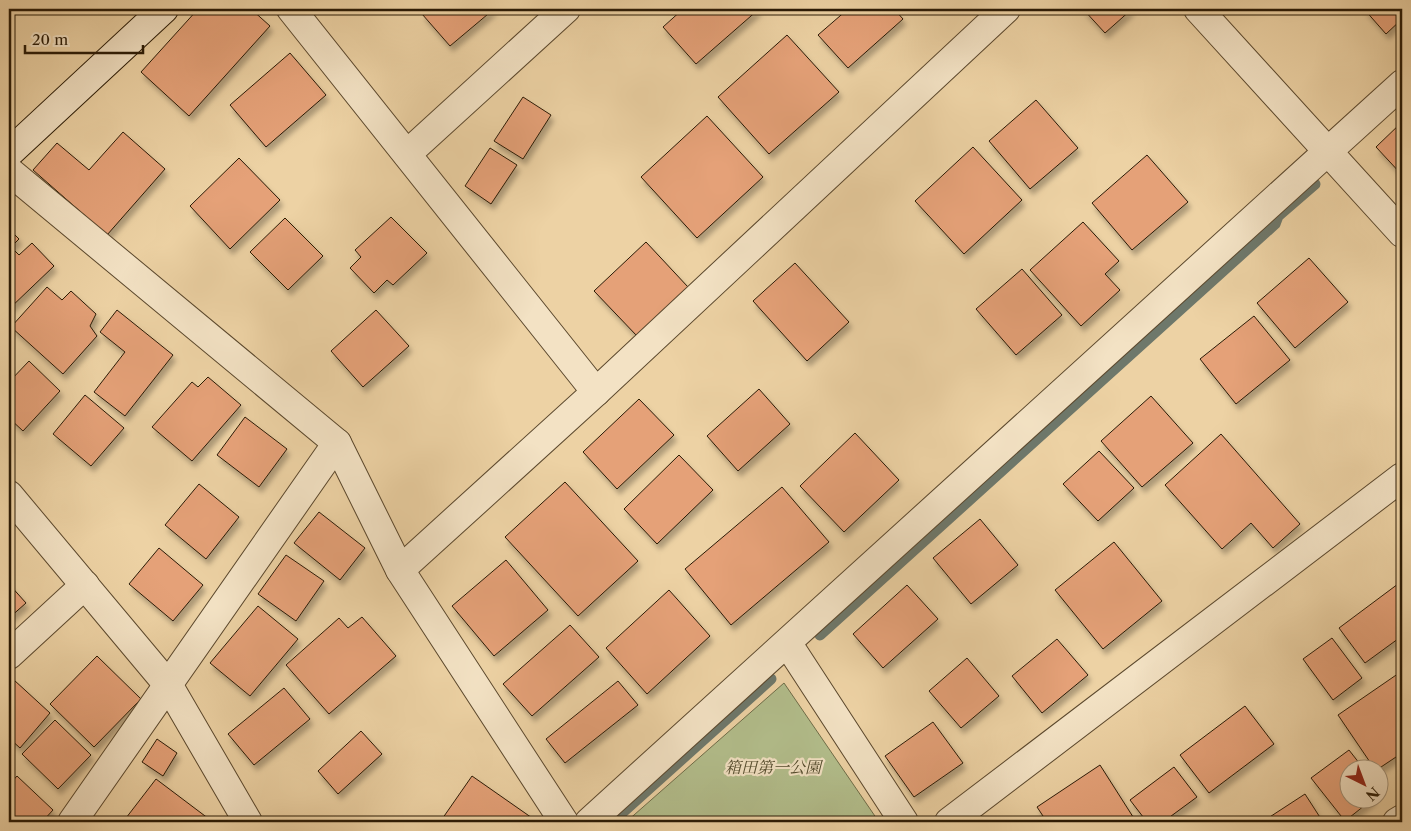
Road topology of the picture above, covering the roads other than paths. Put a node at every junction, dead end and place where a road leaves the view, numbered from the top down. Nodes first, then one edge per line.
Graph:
1 (164, 9) edge
2 (292, 9) edge
3 (566, 9) edge
4 (1006, 9) edge
5 (1198, 9) edge
6 (1402, 84) edge
7 (1329, 151) junction
8 (9, 153) edge
9 (406, 154) junction
10 (9, 171) edge
11 (1402, 233) edge
12 (596, 392) junction
13 (337, 444) junction
14 (1402, 477) edge
15 (9, 495) edge
16 (400, 570) junction
17 (85, 585) junction
18 (788, 644) junction
19 (9, 656) edge
20 (169, 686) junction
21 (1402, 819) edge
22 (72, 822) edge
23 (248, 822) edge
24 (564, 822) edge
25 (589, 822) edge
26 (904, 822) edge
27 (949, 822) edge
28 (1397, 822) edge

1 - 8 street
2 - 9 street
3 - 9 street
4 - 12 street
5 - 7 street
6 - 7 street
7 - 11 street
7 - 18 street
9 - 12 street
10 - 13 street
12 - 16 street
13 - 16 street
13 - 20 street
14 - 27 street
15 - 17 street
16 - 24 street
17 - 19 street
17 - 20 street
18 - 25 street
18 - 26 street
20 - 22 street
20 - 23 street
21 - 28 street

